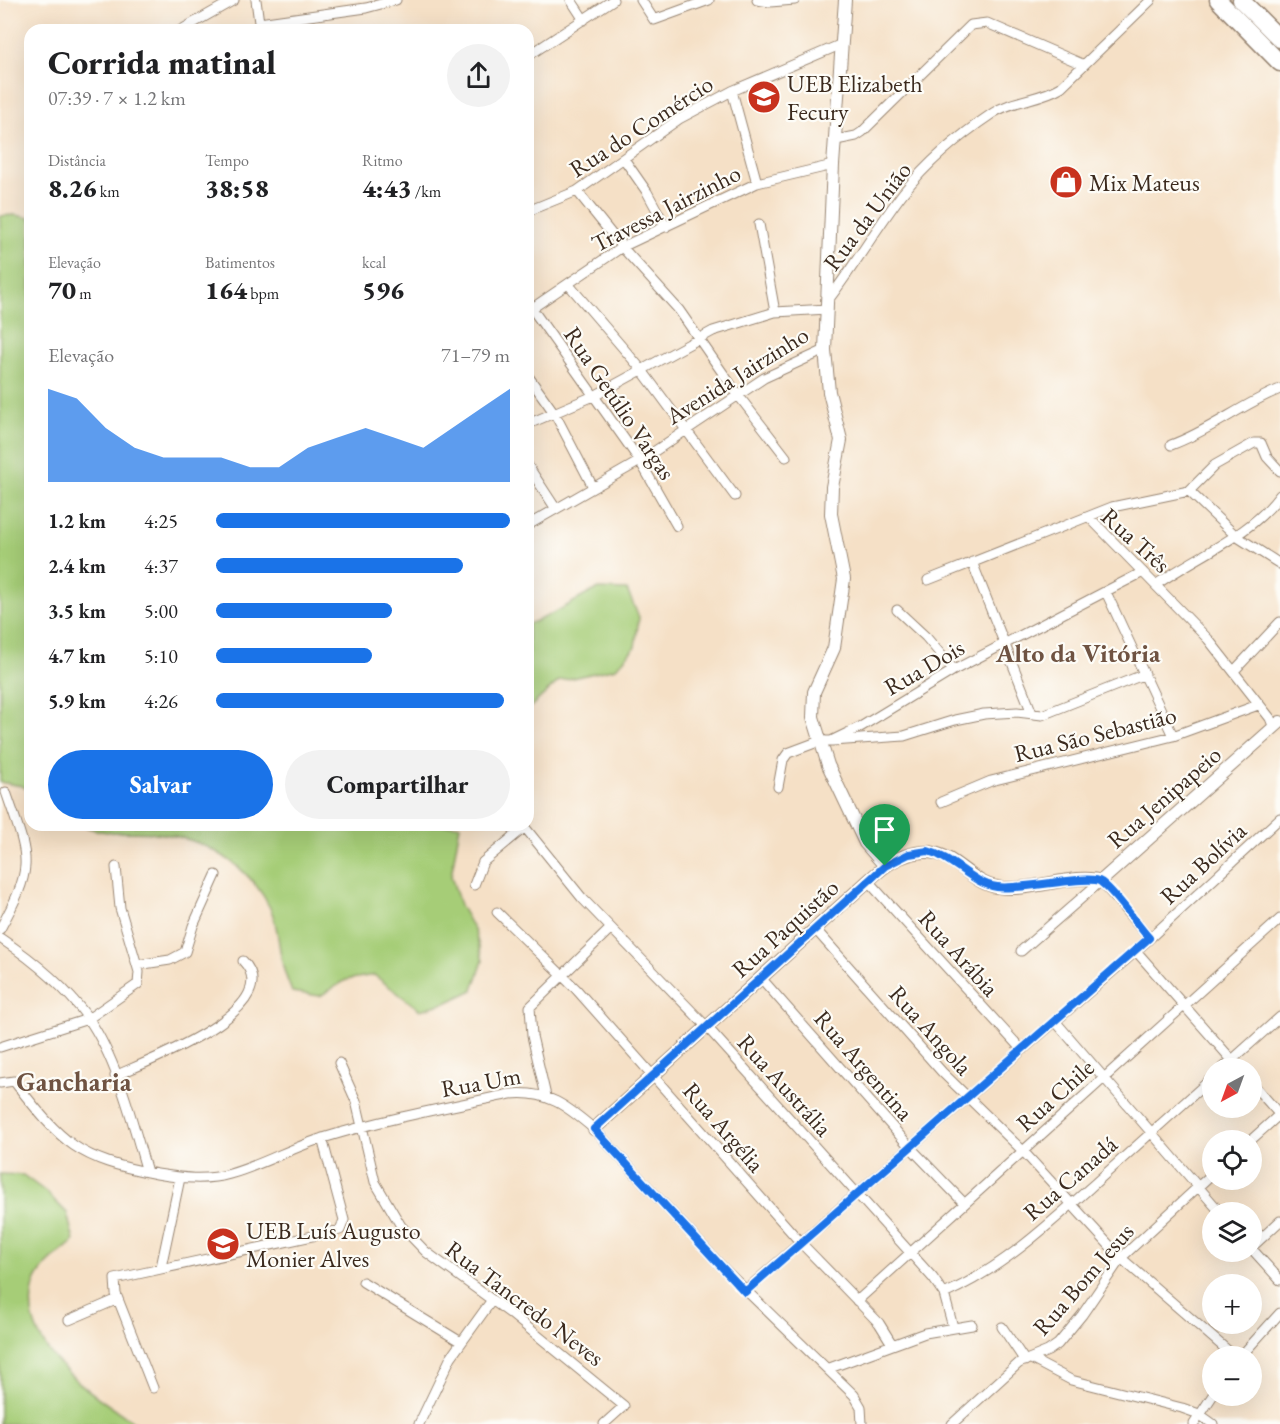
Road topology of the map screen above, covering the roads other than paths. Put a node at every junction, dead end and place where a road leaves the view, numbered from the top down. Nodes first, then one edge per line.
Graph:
1 (234, 0) edge
2 (256, 0) edge
3 (396, 0) edge
4 (571, 0) edge
5 (613, 0) edge
6 (641, 0) edge
7 (709, 0) edge
8 (757, 0) edge
9 (795, 0) edge
10 (845, 0) edge
11 (1151, 0) edge
12 (1218, 0) edge
13 (1241, 0) edge
14 (366, 4) edge
15 (584, 20) junction
16 (192, 24) edge
17 (259, 24) edge
18 (273, 24) edge
19 (1280, 39) edge
20 (842, 44) junction
21 (534, 52) edge
22 (1280, 63) edge
23 (1082, 64) junction
24 (732, 91) junction
25 (836, 140) junction
26 (624, 159) junction
27 (833, 165) junction
28 (756, 183) junction
29 (577, 191) junction
30 (534, 209) edge
31 (759, 224) dead end
32 (666, 227) junction
33 (622, 248) junction
34 (569, 285) junction
35 (534, 304) edge
36 (828, 304) junction
37 (775, 312) junction
38 (534, 314) edge
39 (699, 336) junction
40 (825, 350) junction
41 (641, 369) junction
42 (534, 384) edge
43 (1280, 388) edge
44 (596, 395) junction
45 (738, 395) junction
46 (555, 414) junction
47 (534, 422) edge
48 (688, 430) junction
49 (1171, 446) dead end
50 (786, 457) dead end
51 (640, 461) junction
52 (1280, 471) edge
53 (534, 475) edge
54 (593, 488) junction
55 (1189, 491) junction
56 (1280, 495) edge
57 (735, 496) dead end
58 (556, 509) junction
59 (1090, 518) junction
60 (534, 522) edge
61 (677, 526) dead end
62 (1236, 536) junction
63 (972, 562) junction
64 (1280, 564) edge
65 (1143, 572) junction
66 (928, 580) dead end
67 (1157, 584) junction
68 (1106, 592) junction
69 (897, 610) dead end
70 (1280, 622) edge
71 (1006, 644) junction
72 (954, 670) junction
73 (1234, 671) junction
74 (1145, 674) junction
75 (1258, 705) junction
76 (1032, 713) junction
77 (1277, 725) edge
78 (1173, 736) junction
79 (825, 741) junction
80 (778, 788) dead end
81 (6, 792) dead end
82 (941, 802) dead end
83 (1280, 818) edge
84 (518, 831) edge
85 (528, 831) edge
86 (885, 866) junction
87 (116, 867) dead end
88 (216, 875) dead end
89 (868, 881) junction
90 (1101, 881) junction
91 (474, 885) dead end
92 (497, 912) dead end
93 (1280, 919) edge
94 (0, 929) edge
95 (610, 929) junction
96 (816, 930) junction
97 (0, 938) edge
98 (1149, 938) junction
99 (1021, 951) dead end
100 (1136, 951) junction
101 (243, 962) dead end
102 (137, 965) junction
103 (564, 976) junction
104 (762, 978) junction
105 (1184, 1005) junction
106 (1280, 1017) edge
107 (88, 1019) junction
108 (1055, 1021) junction
109 (706, 1027) junction
110 (0, 1047) edge
111 (1022, 1050) junction
112 (1230, 1058) edge
113 (1234, 1058) edge
114 (339, 1063) dead end
115 (115, 1076) junction
116 (654, 1076) junction
117 (1103, 1078) junction
118 (4, 1082) edge
119 (1202, 1087) edge
120 (1262, 1094) edge
121 (546, 1096) junction
122 (967, 1098) junction
123 (1280, 1114) edge
124 (362, 1126) junction
125 (594, 1129) junction
126 (1262, 1130) edge
127 (1152, 1132) junction
128 (322, 1138) junction
129 (910, 1148) junction
130 (1022, 1150) junction
131 (147, 1172) junction
132 (180, 1178) junction
133 (1202, 1183) edge
134 (1198, 1187) junction
135 (857, 1194) junction
136 (1211, 1202) edge
137 (964, 1203) junction
138 (1072, 1205) junction
139 (1280, 1221) edge
140 (1262, 1238) edge
141 (801, 1243) junction
142 (910, 1251) junction
143 (1121, 1258) junction
144 (1262, 1260) edge
145 (161, 1267) junction
146 (1280, 1280) edge
147 (363, 1282) dead end
148 (745, 1292) junction
149 (944, 1294) junction
150 (118, 1299) junction
151 (492, 1300) junction
152 (857, 1301) junction
153 (1280, 1313) edge
154 (69, 1320) dead end
155 (972, 1325) dead end
156 (953, 1327) junction
157 (1002, 1328) dead end
158 (461, 1341) junction
159 (892, 1344) junction
160 (1222, 1346) edge
161 (1250, 1346) edge
162 (1028, 1360) junction
163 (827, 1369) junction
164 (153, 1388) dead end
165 (1205, 1406) edge
166 (1199, 1414) junction
167 (419, 1424) edge
168 (604, 1424) edge
169 (862, 1424) edge
170 (951, 1424) edge
171 (1194, 1424) edge
172 (1213, 1424) edge

1 - 16 street
2 - 17 street
3 - 14 street
4 - 15 street
5 - 15 street
6 - 7 street
8 - 9 street
10 - 20 street, Avenida Jairzinho
11 - 23 street
12 - 22 highway
13 - 19 highway
14 - 18 street
15 - 21 street
20 - 24 street, Rua do Comércio
20 - 25 street, Avenida Jairzinho
23 - 25 street
23 - 36 street, Rua da União
24 - 26 street, Rua do Comércio
24 - 28 street
25 - 27 street, Avenida Jairzinho
26 - 29 street, Rua do Comércio
26 - 32 street
27 - 28 street, Travessa Jairzinho
27 - 36 street, Avenida Jairzinho
28 - 32 street, Travessa Jairzinho
29 - 30 street, Rua do Comércio
29 - 33 street
31 - 37 street
32 - 33 street, Travessa Jairzinho
33 - 34 street, Travessa Jairzinho
33 - 39 street
34 - 35 street, Travessa Jairzinho
34 - 41 street
36 - 37 street
36 - 40 street, Avenida Jairzinho
37 - 39 street
38 - 44 street, Rua Getúlio Vargas
39 - 41 street
39 - 45 street
40 - 45 street, Avenida Jairzinho
40 - 79 street
41 - 44 street
41 - 48 street
42 - 46 street
43 - 49 street
44 - 46 street
44 - 51 street, Rua Getúlio Vargas
45 - 48 street, Avenida Jairzinho
45 - 50 street
46 - 47 street
46 - 54 street
48 - 51 street, Avenida Jairzinho
48 - 57 street
51 - 54 street, Avenida Jairzinho
51 - 61 street, Rua Getúlio Vargas
52 - 55 street
53 - 58 street
54 - 58 street, Avenida Jairzinho
55 - 59 street
55 - 62 street
56 - 62 street
58 - 60 street, Avenida Jairzinho
59 - 63 street, Rua Três
59 - 65 street, Rua Três
62 - 64 street
62 - 67 street
63 - 66 street, Rua Três
63 - 71 street
65 - 67 street, Rua Três
65 - 68 street, Rua Dois
67 - 73 street, Rua Três
68 - 71 street, Rua Dois
68 - 74 street
69 - 72 street
70 - 73 street
71 - 72 street, Rua Dois
71 - 76 street
72 - 79 street, Rua Dois
73 - 75 street, Rua Três
74 - 76 street
74 - 78 street
75 - 77 street, Rua Três
75 - 78 street, Rua São Sebastião
76 - 79 street
77 - 90 street, Rua Jenipapeio
78 - 82 street, Rua São Sebastião
79 - 80 street
79 - 86 street
81 - 94 street
83 - 98 street, Rua Bolívia
84 - 91 street
85 - 95 street, Rua Austrália
86 - 89 street, Rua Paquistão
86 - 90 street, Rua Paquistão
87 - 102 street
88 - 102 street
89 - 96 street, Rua Paquistão
89 - 111 street, Rua Arábia
90 - 98 street
90 - 99 street, Rua Jenipapeio
92 - 103 street, Rua Argélia
93 - 105 street, Rua Chile
95 - 103 street
95 - 109 street, Rua Austrália
96 - 104 street, Rua Paquistão
96 - 122 street, Rua Angola
97 - 107 street
98 - 100 street, Rua Bolívia
100 - 105 street
100 - 108 street, Rua Bolívia
101 - 115 street
102 - 107 street
103 - 116 street, Rua Argélia
103 - 121 street
104 - 109 street, Rua Paquistão
104 - 129 street, Rua Argentina
105 - 112 street
105 - 117 street, Rua Chile
106 - 113 street
107 - 110 street
107 - 115 street
108 - 111 street, Rua Bolívia
108 - 117 street
109 - 116 street, Rua Paquistão
109 - 135 street, Rua Austrália
111 - 122 street, Rua Bolívia
114 - 124 street, Rua Tancredo Neves
115 - 131 street
116 - 125 street, Rua Paquistão
116 - 141 street, Rua Argélia
117 - 127 street
117 - 130 street, Rua Chile
118 - 131 street, Rua Um
119 - 127 street, Rua Canadá
120 - 123 street
121 - 124 street, Rua Um
121 - 125 street, Rua Um
122 - 129 street, Rua Bolívia
122 - 130 street, Rua Angola
123 - 126 street
124 - 128 street, Rua Um
124 - 151 street, Rua Tancredo Neves
125 - 148 street, Rua Um
127 - 134 street
127 - 138 street, Rua Canadá
128 - 132 street, Rua Um
128 - 145 street
129 - 135 street, Rua Bolívia
129 - 137 street, Rua Argentina
130 - 137 street, Rua Chile
130 - 138 street, Rua Angola
131 - 132 street, Rua Um
132 - 145 street
133 - 134 street, Rua Bom Jesus
134 - 136 street
134 - 143 street, Rua Bom Jesus
135 - 141 street, Rua Bolívia
135 - 142 street, Rua Austrália
137 - 142 street, Rua Chile
138 - 143 street, Rua Angola
138 - 149 street, Rua Canadá
139 - 140 street
141 - 148 street, Rua Bolívia
141 - 152 street, Rua Argélia
142 - 149 street, Rua Austrália
142 - 152 street, Rua Chile
143 - 160 street, Rua Angola
143 - 162 street, Rua Bom Jesus
144 - 146 street
145 - 150 street
147 - 158 street
148 - 163 street, Rua Um
149 - 156 street, Rua Austrália
150 - 154 street
150 - 164 street
151 - 158 street
151 - 168 street, Rua Tancredo Neves
152 - 159 street, Rua Argélia
153 - 161 street
155 - 156 street
156 - 159 street
157 - 162 street
158 - 167 street
159 - 163 street
162 - 166 street
162 - 170 street, Rua Bom Jesus
163 - 169 street, Rua Um
165 - 166 street
166 - 171 street
166 - 172 street

